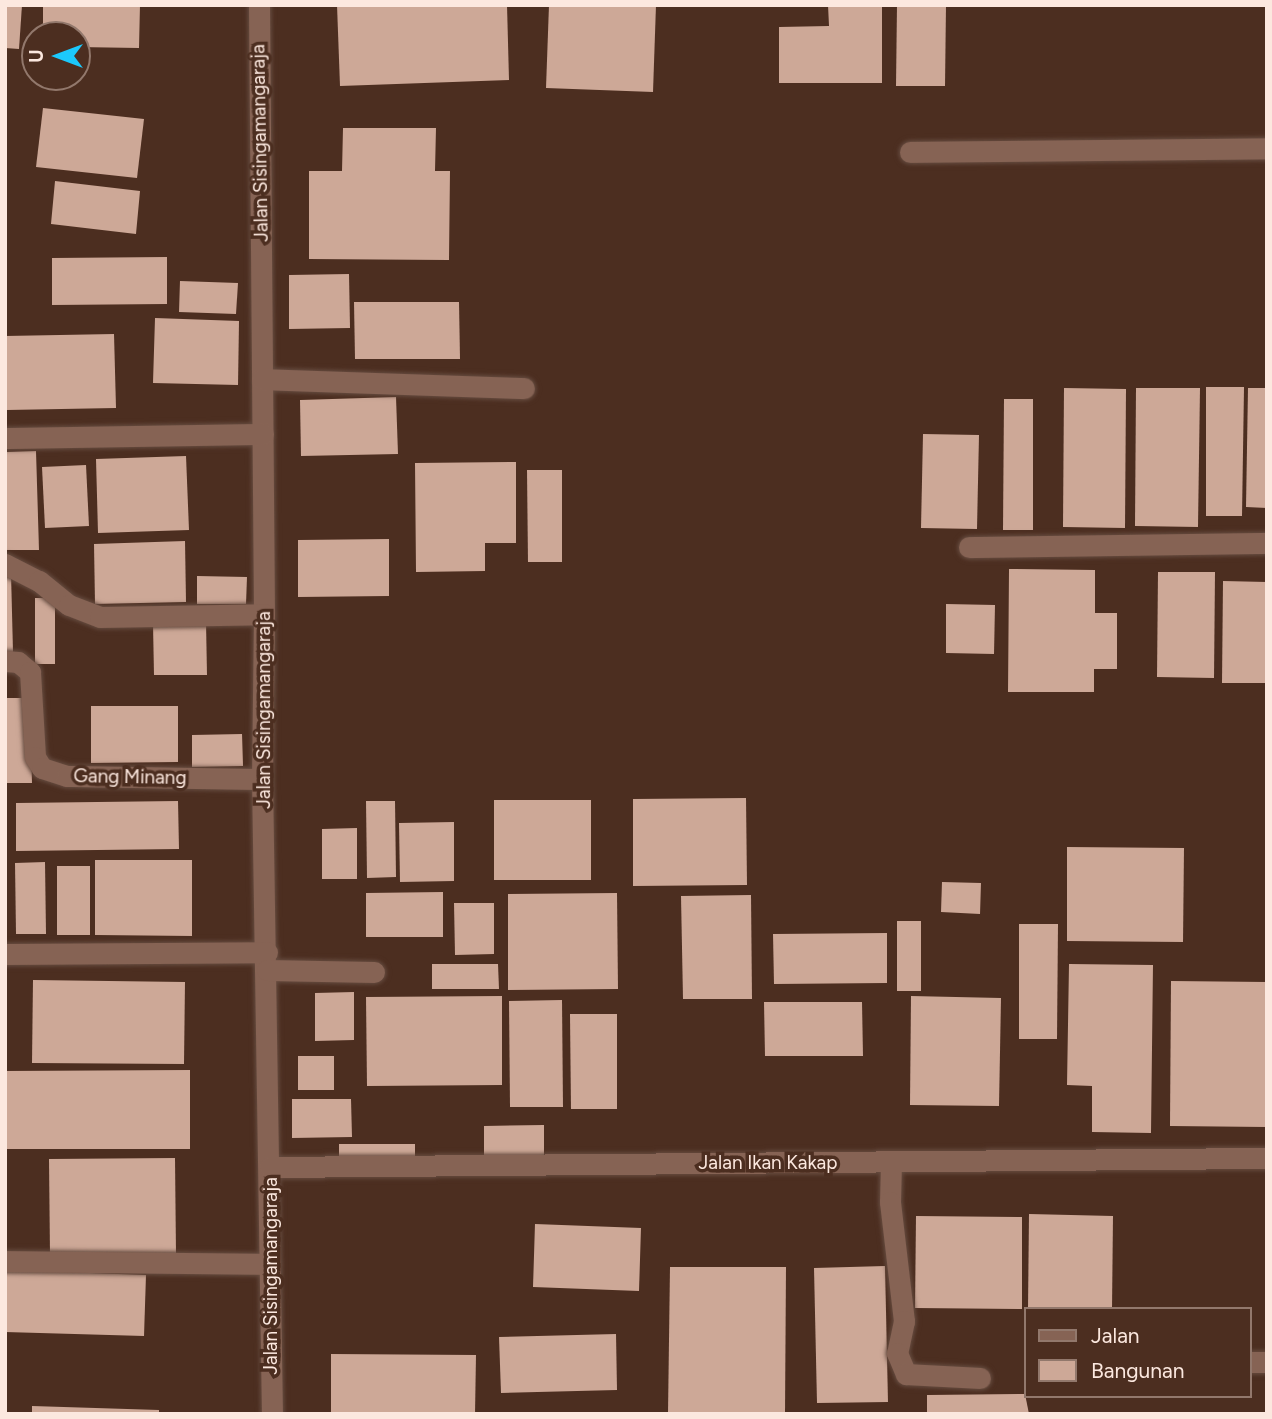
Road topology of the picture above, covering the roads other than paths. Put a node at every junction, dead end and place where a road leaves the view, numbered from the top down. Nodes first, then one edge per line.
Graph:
1 (259, 5) edge
2 (1267, 148) edge
3 (910, 152) dead end
4 (262, 379) junction
5 (524, 387) dead end
6 (263, 434) junction
7 (5, 438) edge
8 (1267, 543) edge
9 (968, 547) dead end
10 (5, 564) edge
11 (264, 614) junction
12 (5, 661) edge
13 (261, 779) junction
14 (5, 954) edge
15 (267, 961) junction
16 (374, 972) dead end
17 (1267, 1158) edge
18 (891, 1162) junction
19 (270, 1167) junction
20 (5, 1261) edge
21 (270, 1264) junction
22 (980, 1378) dead end
23 (272, 1414) edge

1 - 4 street, Jalan Sisingamangaraja
2 - 3 street
4 - 5 street
4 - 6 street, Jalan Sisingamangaraja
6 - 7 street
6 - 11 street, Jalan Sisingamangaraja
8 - 9 street
10 - 11 street
11 - 13 street, Jalan Sisingamangaraja
12 - 13 street, Gang Minang
13 - 15 street, Jalan Sisingamangaraja
14 - 15 street
15 - 16 street
15 - 19 street, Jalan Sisingamangaraja
17 - 18 street, Jalan Ikan Kakap
18 - 19 street, Jalan Ikan Kakap
18 - 22 street
19 - 21 street, Jalan Sisingamangaraja
20 - 21 street
21 - 23 street, Jalan Sisingamangaraja

